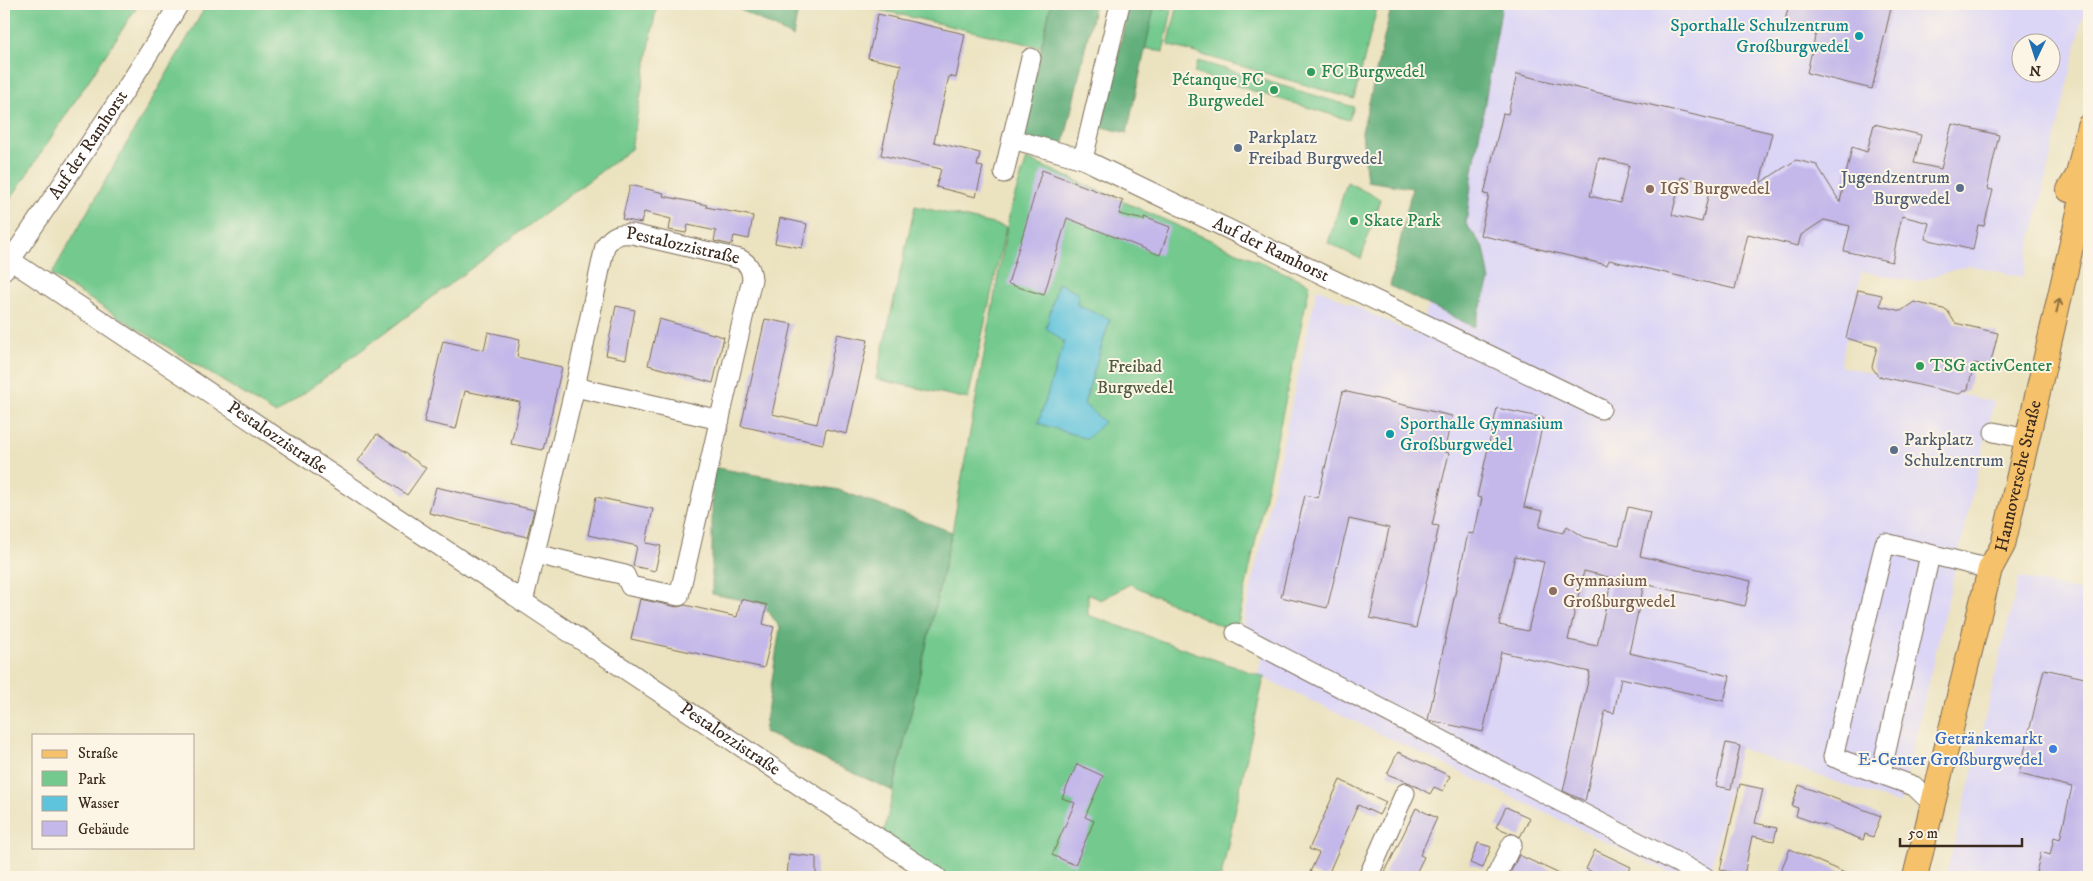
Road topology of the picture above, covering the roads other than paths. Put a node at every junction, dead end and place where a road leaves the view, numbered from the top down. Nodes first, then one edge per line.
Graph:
1 (179, 4) edge
2 (1120, 4) edge
3 (1031, 58) dead end
4 (2089, 126) edge
5 (1012, 139) junction
6 (1083, 159) junction
7 (1004, 173) dead end
8 (7, 265) edge
9 (32, 276) joint
10 (575, 387) junction
11 (1601, 409) dead end
12 (720, 420) junction
13 (535, 554) junction
14 (1930, 555) junction
15 (1990, 569) junction
16 (523, 602) junction
17 (1236, 633) dead end
18 (1881, 773) junction
19 (1405, 793) dead end
20 (1934, 805) junction
21 (1512, 844) dead end
22 (936, 877) edge
23 (1368, 877) edge
24 (1496, 877) edge
25 (1705, 877) edge
26 (1915, 877) edge

1 - 8 street, Auf der Ramhorst
2 - 6 street
3 - 5 street
4 - 15 main road, Hannoversche Straße
5 - 6 street, Auf der Ramhorst
5 - 7 street
6 - 11 street, Auf der Ramhorst
8 - 9 street, Auf der Ramhorst
9 - 16 street, Pestalozzistraße
10 - 12 street
10 - 12 street, Pestalozzistraße
10 - 13 street, Pestalozzistraße
12 - 13 street, Pestalozzistraße
13 - 16 street, Pestalozzistraße
14 - 15 street
14 - 18 street
14 - 18 street
15 - 20 main road, Hannoversche Straße
16 - 22 street, Pestalozzistraße
17 - 25 street
18 - 20 street
19 - 23 street
20 - 26 main road, Hannoversche Straße
21 - 24 street

